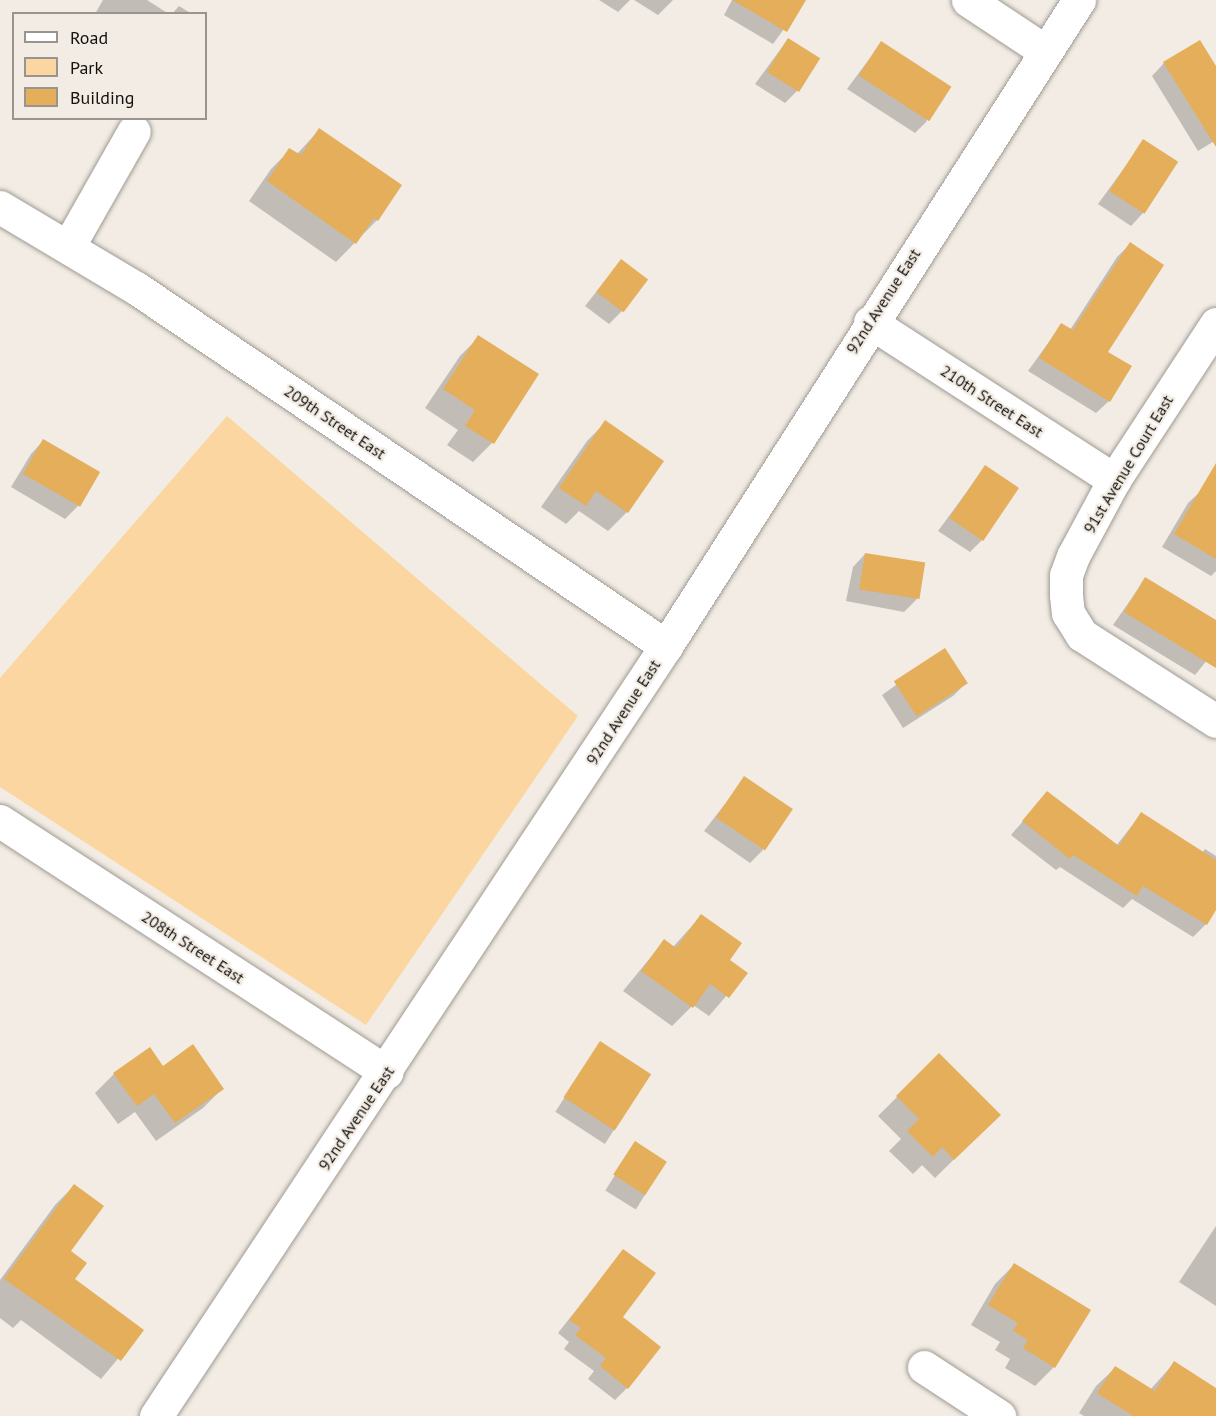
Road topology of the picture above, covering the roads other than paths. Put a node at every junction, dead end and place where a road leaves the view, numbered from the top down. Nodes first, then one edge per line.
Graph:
1 (968, 0) edge
2 (1078, 0) edge
3 (1045, 51) junction
4 (134, 131) dead end
5 (0, 207) edge
6 (68, 247) junction
7 (870, 322) junction
8 (1216, 324) edge
9 (1114, 480) junction
10 (666, 645) junction
11 (1216, 721) edge
12 (0, 821) edge
13 (387, 1072) junction
14 (924, 1367) dead end
15 (156, 1416) edge
16 (999, 1416) edge

1 - 3 street
2 - 3 street, 92nd Avenue East
3 - 7 street, 92nd Avenue East
4 - 6 street
5 - 6 street, 209th Street East
6 - 10 street, 209th Street East
7 - 9 street, 210th Street East
7 - 10 street, 92nd Avenue East
8 - 9 street, 91st Avenue Court East
9 - 11 street, 91st Avenue Court East
10 - 13 street, 92nd Avenue East
12 - 13 street, 208th Street East
13 - 15 street, 92nd Avenue East
14 - 16 street

